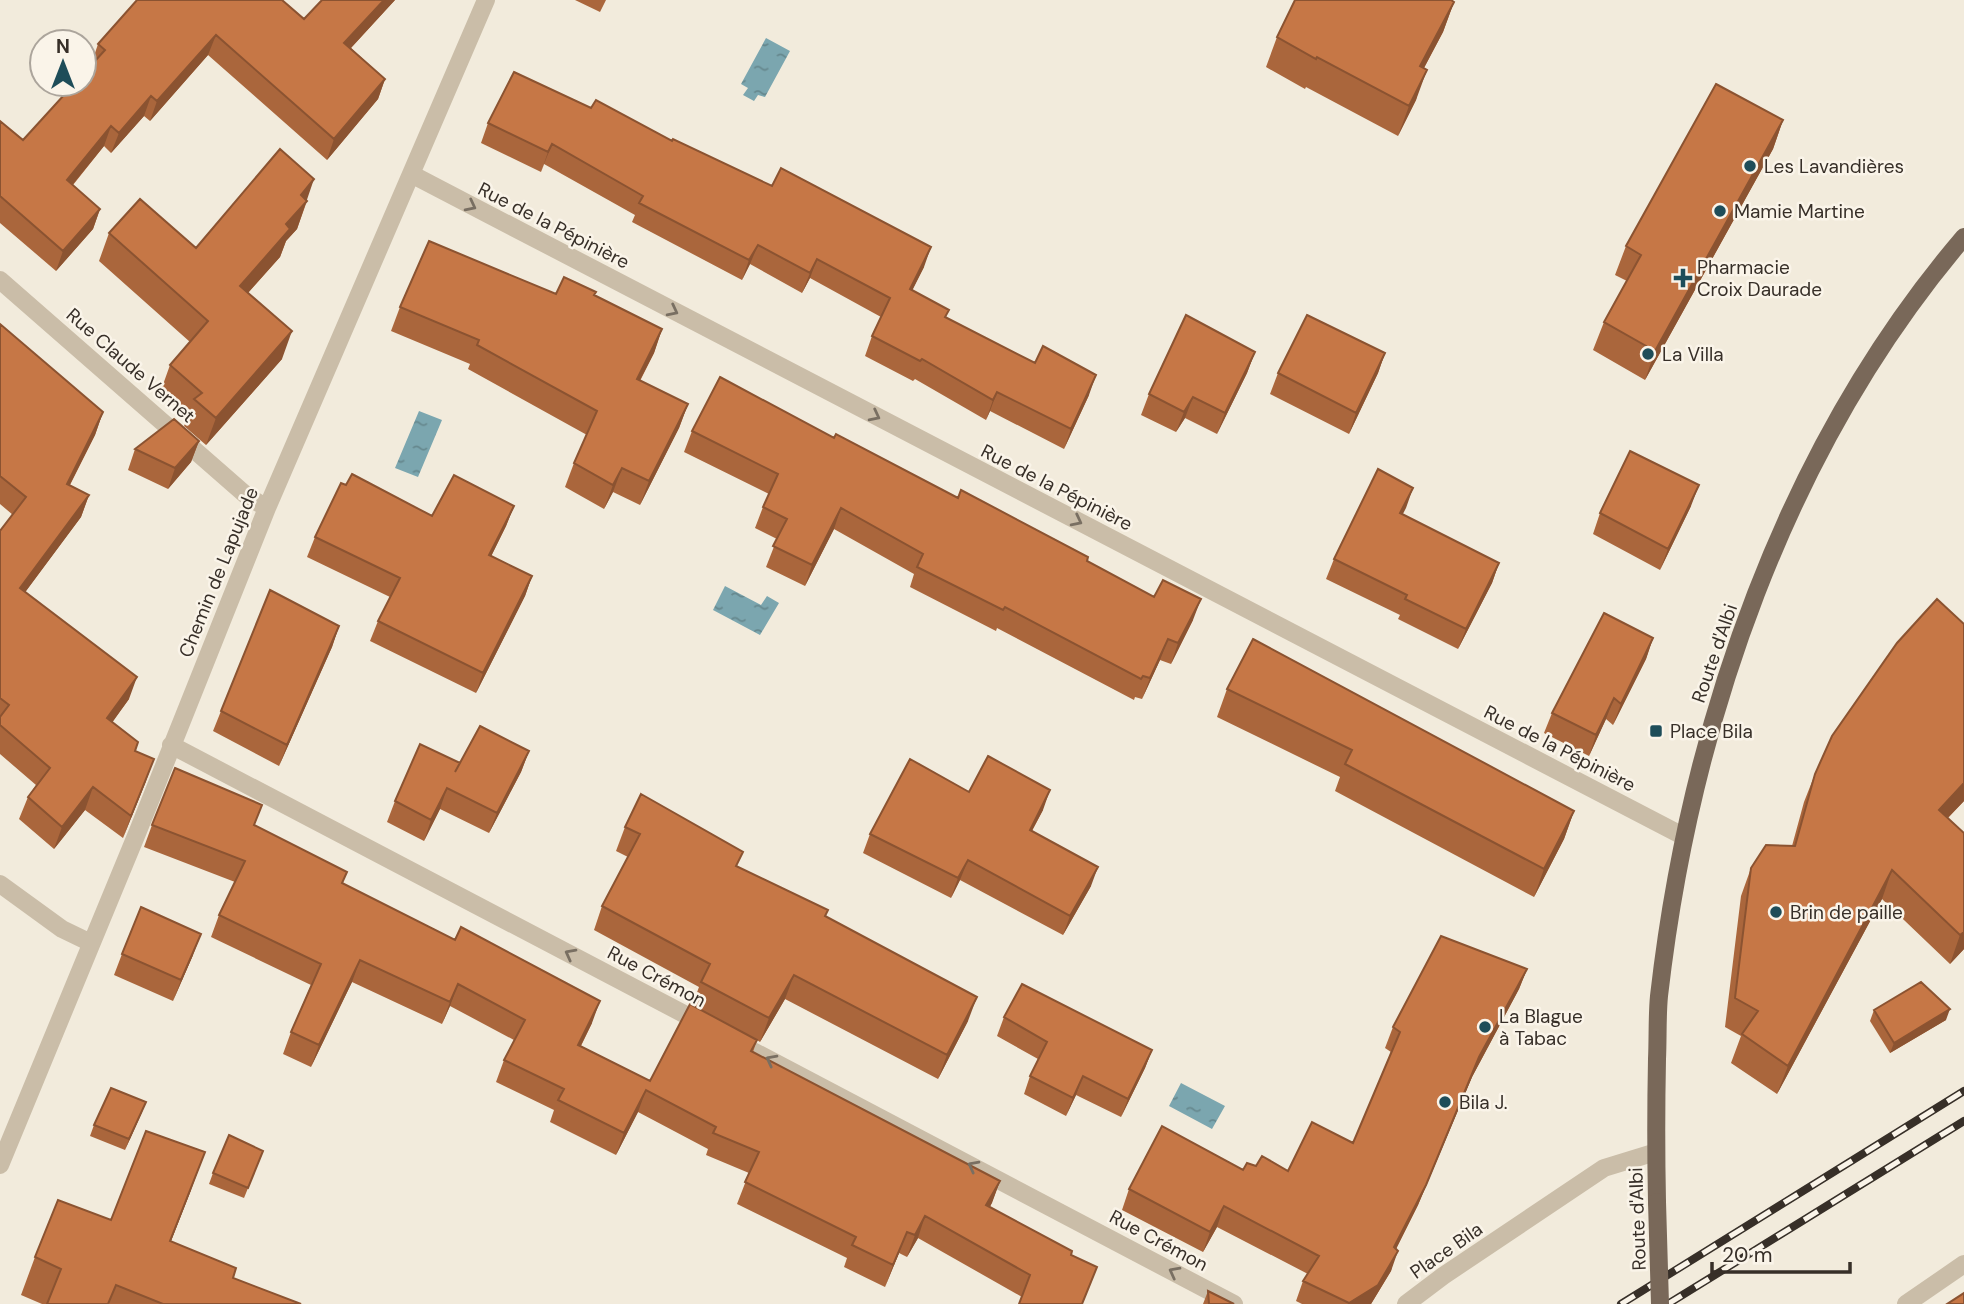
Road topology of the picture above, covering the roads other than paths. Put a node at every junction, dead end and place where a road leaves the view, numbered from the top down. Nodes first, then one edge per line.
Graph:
1 (486, 0) edge
2 (411, 174) junction
3 (1964, 237) edge
4 (0, 280) edge
5 (267, 508) junction
6 (171, 745) junction
7 (1683, 836) junction
8 (0, 884) edge
9 (91, 943) junction
10 (1656, 1152) junction
11 (0, 1165) edge
12 (1964, 1264) edge
13 (1234, 1304) edge
14 (1406, 1304) edge
15 (1660, 1304) edge
16 (1906, 1304) edge

1 - 2 street, Chemin de Lapujade
2 - 5 street, Chemin de Lapujade
2 -> 7 street, Rue de la Pépinière
3 - 7 main road, Route d'Albi
4 - 5 street, Rue Claude Vernet
5 - 6 street, Chemin de Lapujade
6 - 9 street, Chemin de Lapujade
13 -> 6 street, Rue Crémon
7 - 10 main road, Route d'Albi
8 - 9 street
9 - 11 street, Chemin de Lapujade
10 - 14 street, Place Bila
10 - 15 main road, Route d'Albi, bridge
12 - 16 street

